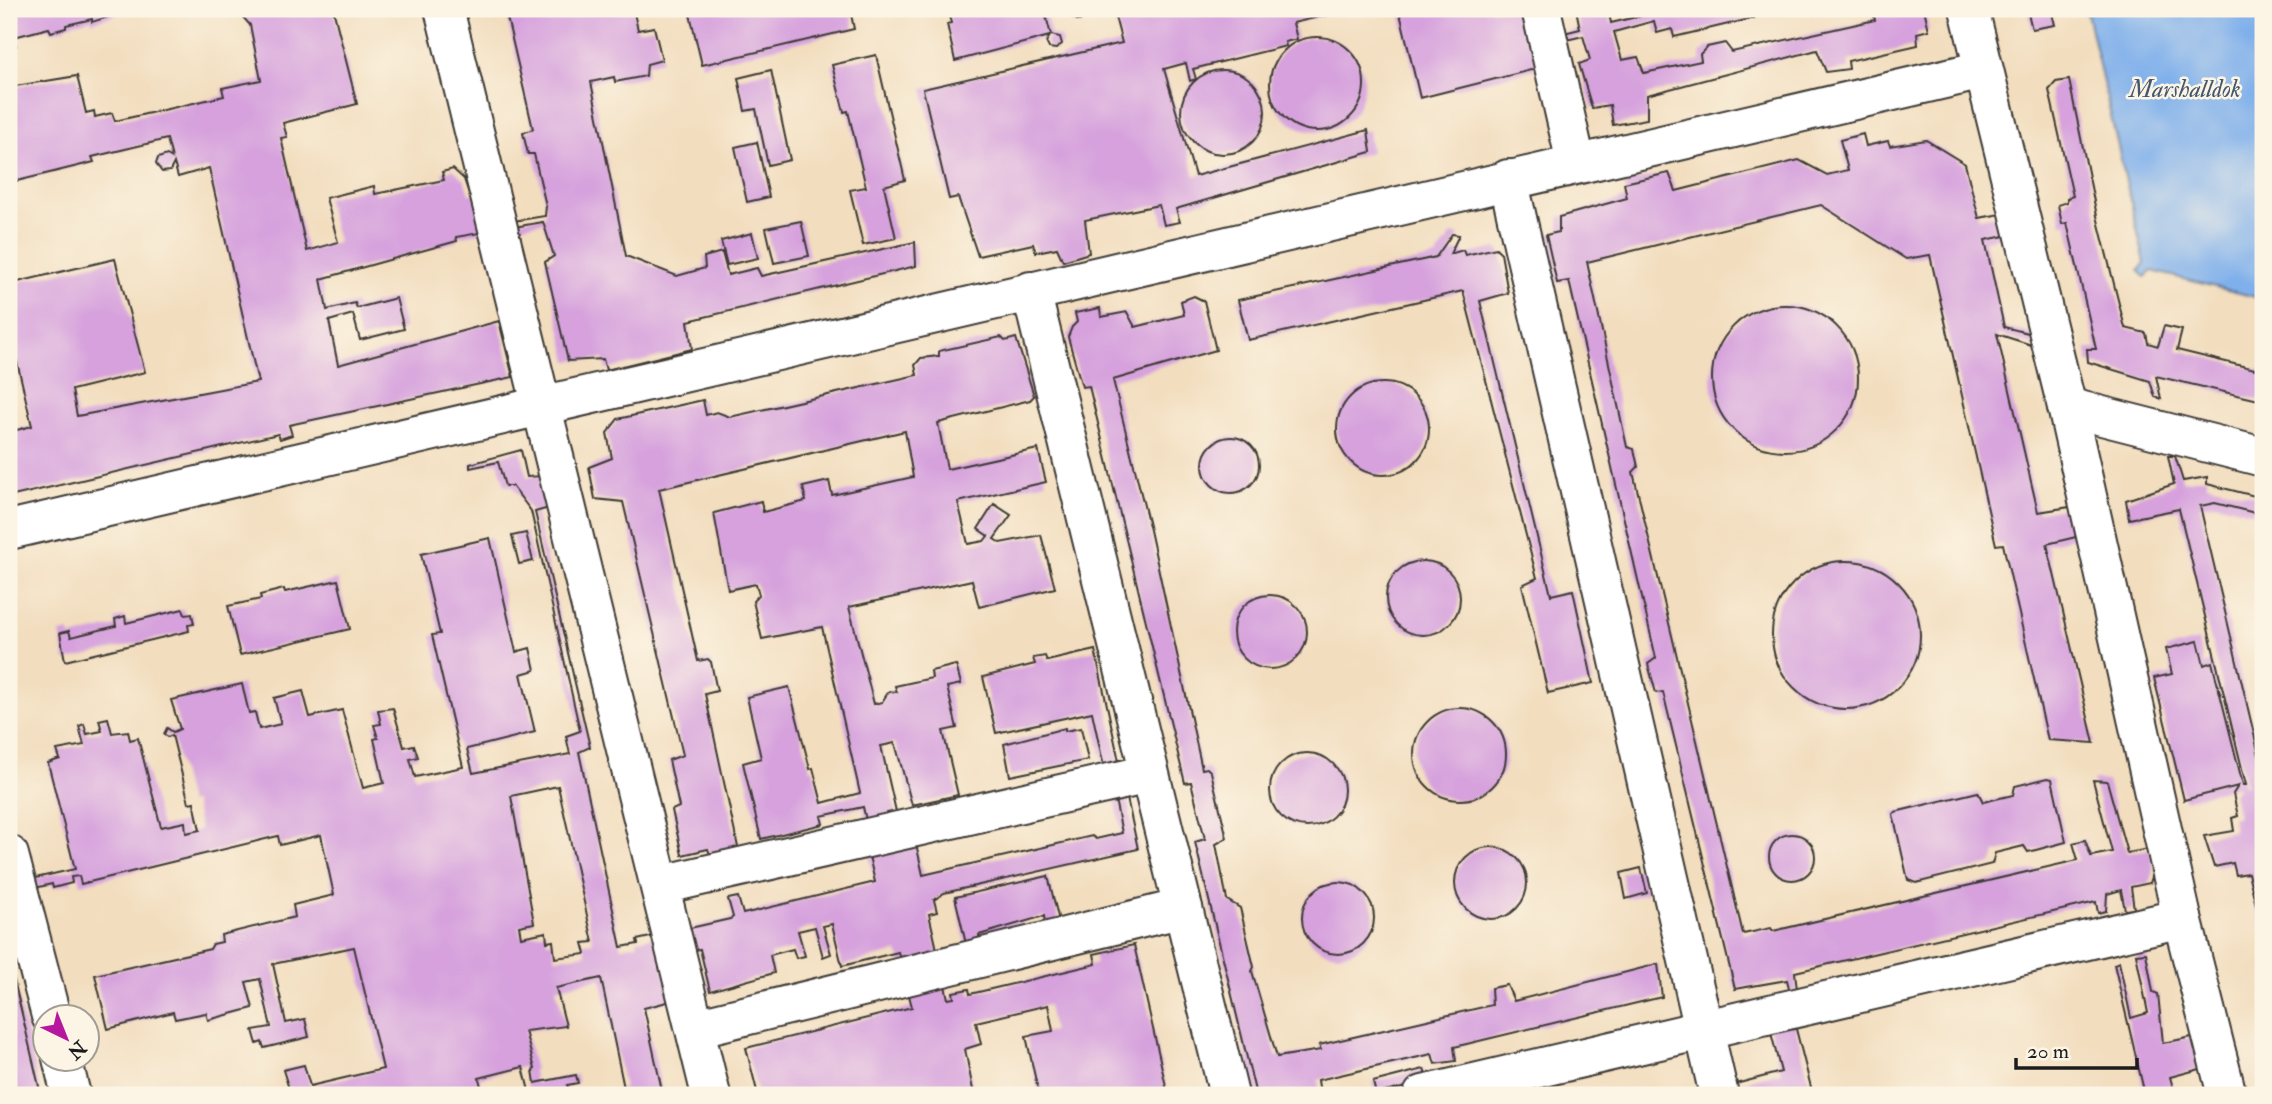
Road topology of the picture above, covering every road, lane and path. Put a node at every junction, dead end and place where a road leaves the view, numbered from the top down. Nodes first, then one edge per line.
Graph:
1 (444, 9) edge
2 (1541, 9) edge
3 (1969, 9) edge
4 (1983, 69) junction
5 (1576, 163) junction
6 (1508, 179) junction
7 (1031, 290) junction
8 (544, 406) junction
9 (2067, 407) junction
10 (2263, 457) edge
11 (9, 530) edge
12 (1149, 774) junction
13 (9, 855) edge
14 (661, 885) junction
15 (1183, 908) junction
16 (2182, 918) junction
17 (47, 1002) edge
18 (695, 1028) junction
19 (1704, 1030) junction
20 (65, 1072) edge
21 (71, 1095) edge
22 (711, 1095) edge
23 (1229, 1095) edge
24 (1423, 1095) edge
25 (1719, 1095) edge
26 (2227, 1095) edge

1 - 8 lane
2 - 5 lane
3 - 4 lane
4 - 5 lane
4 - 9 lane
5 - 6 lane
6 - 7 lane
6 - 19 lane
7 - 8 lane
7 - 12 lane
8 - 11 lane
8 - 14 lane
9 - 10 lane
9 - 16 lane
12 - 14 lane
12 - 15 lane
13 - 17 lane
14 - 18 lane
15 - 18 lane
15 - 23 lane
16 - 19 lane
16 - 26 lane
18 - 22 lane
19 - 24 lane
19 - 25 lane
20 - 21 lane

